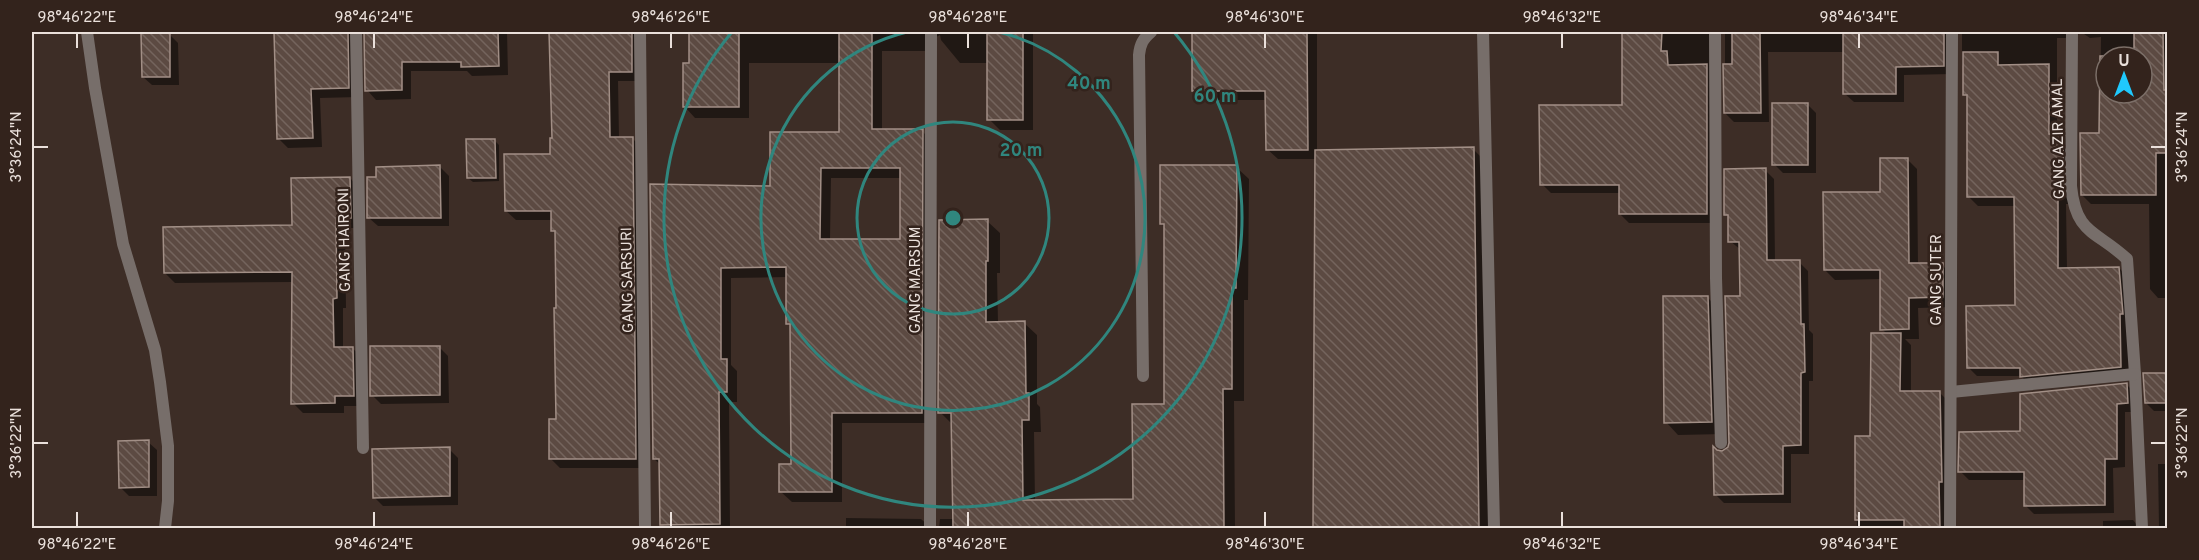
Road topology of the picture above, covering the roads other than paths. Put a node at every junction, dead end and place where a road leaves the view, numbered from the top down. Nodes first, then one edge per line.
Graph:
1 (87, 32) edge
2 (356, 32) edge
3 (640, 32) edge
4 (931, 32) edge
5 (1151, 32) edge
6 (1483, 32) edge
7 (1715, 32) edge
8 (1952, 32) edge
9 (2072, 32) edge
10 (2135, 374) junction
11 (1143, 376) dead end
12 (1951, 392) junction
13 (1721, 443) dead end
14 (363, 448) dead end
15 (165, 528) edge
16 (645, 528) edge
17 (930, 528) edge
18 (1494, 528) edge
19 (1950, 528) edge
20 (2142, 528) edge

1 - 15 street
2 - 14 street, GANG HAIRONI
3 - 16 street, GANG SARSURI
4 - 17 street, GANG MARSUM
5 - 11 street
6 - 18 street
7 - 13 street
8 - 12 street, GANG SUTER
9 - 10 street, GANG AZIR AMAL
10 - 12 street
10 - 20 street
12 - 19 street, GANG SUTER

